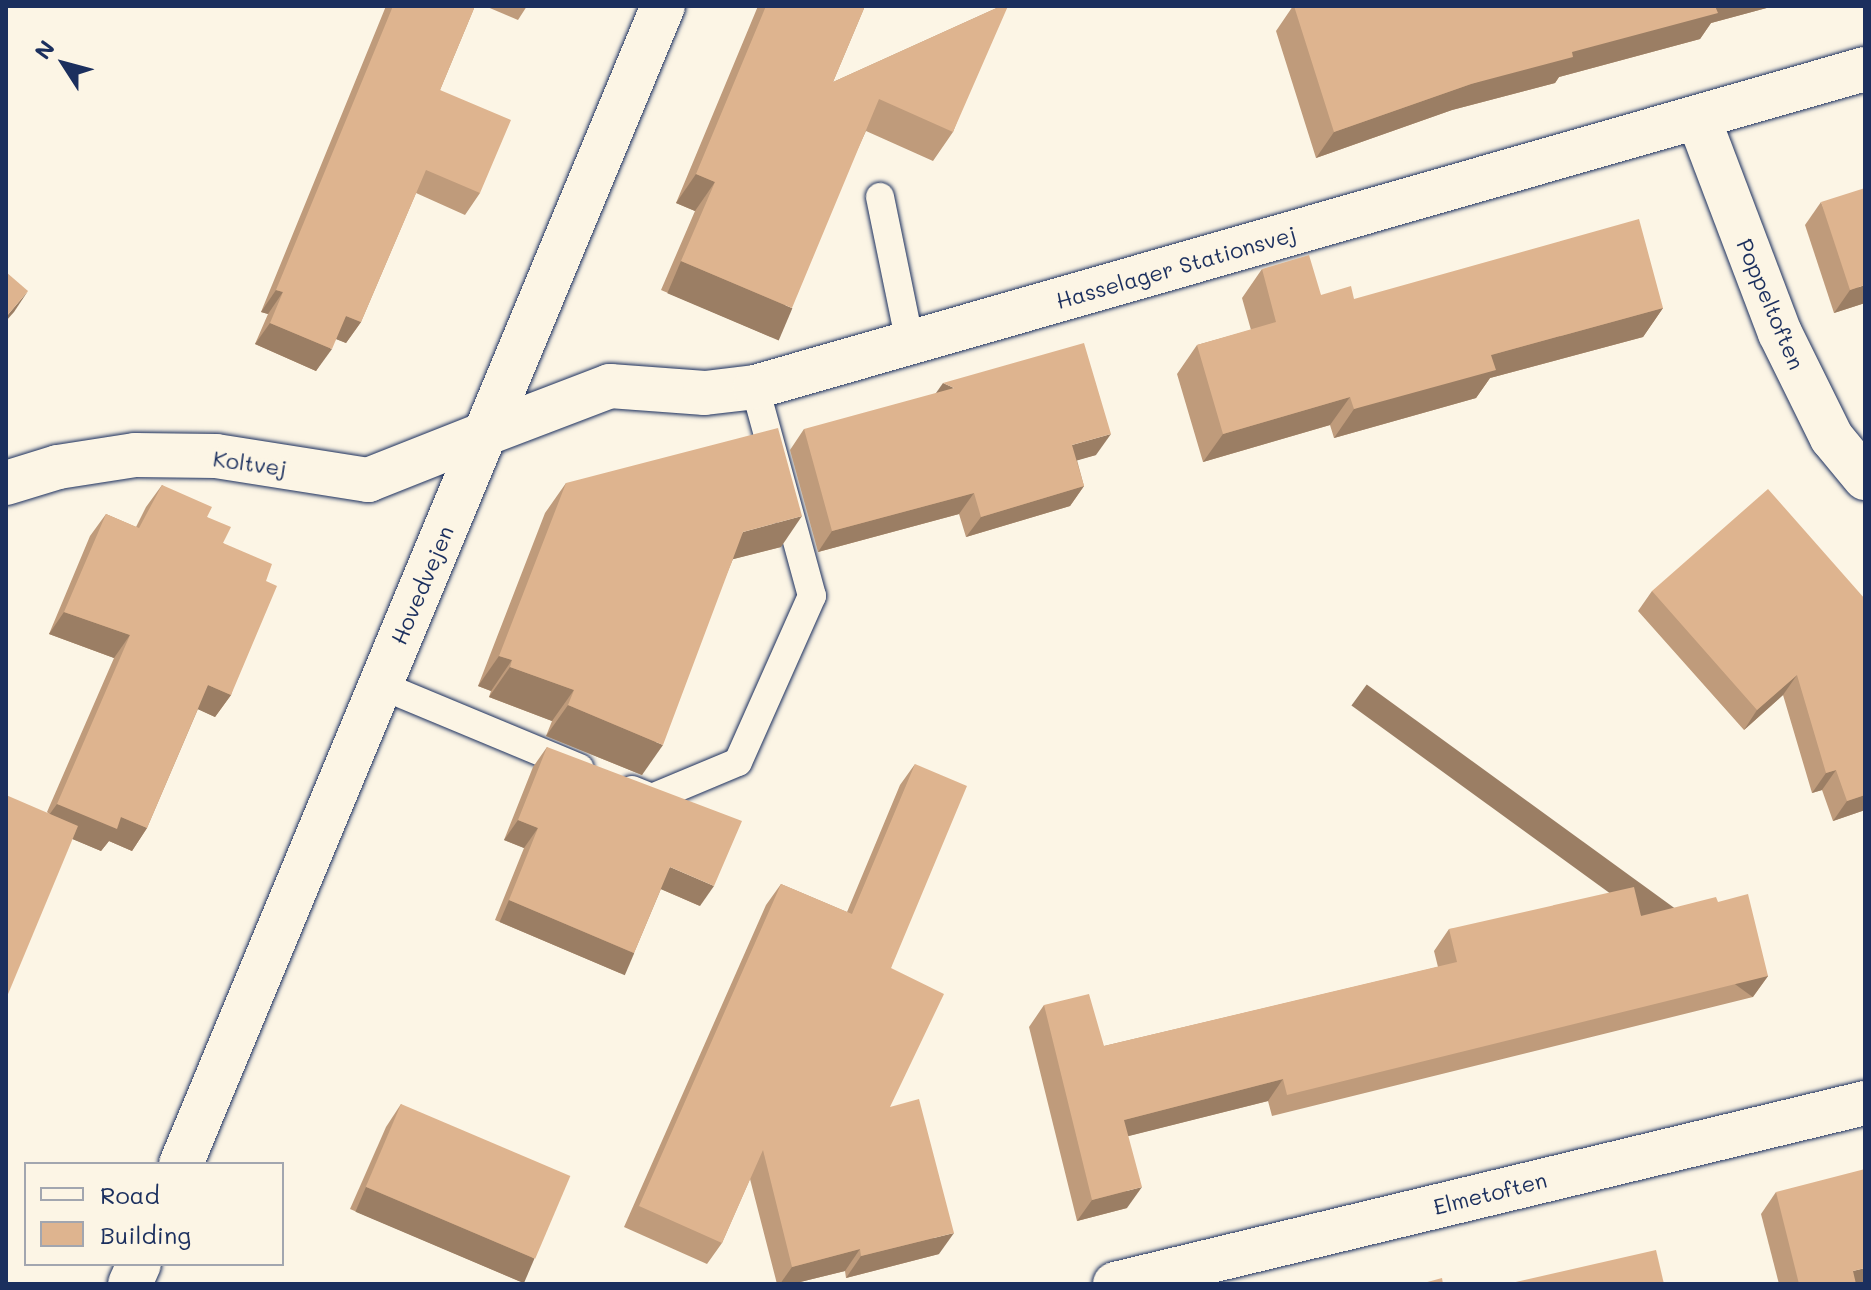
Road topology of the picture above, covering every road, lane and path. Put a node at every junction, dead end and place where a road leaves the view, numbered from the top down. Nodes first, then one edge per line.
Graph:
1 (663, 6) edge
2 (1865, 69) edge
3 (1699, 120) junction
4 (880, 197) dead end
5 (910, 343) junction
6 (755, 387) junction
7 (487, 433) junction
8 (1865, 478) edge
9 (6, 483) edge
10 (380, 685) junction
11 (1865, 1103) edge
12 (182, 1162) edge
13 (1115, 1284) edge

1 - 7 street, Hovedvejen
2 - 3 street, Hasselager Stationsvej
3 - 5 street, Hasselager Stationsvej
3 - 8 street, Poppeltoften
4 - 5 lane
5 - 6 street, Hasselager Stationsvej
6 - 7 street, Hasselager Stationsvej
6 - 10 lane
7 - 9 street, Koltvej
7 - 10 street, Hovedvejen
10 - 12 street, Hovedvejen
11 - 13 street, Elmetoften

